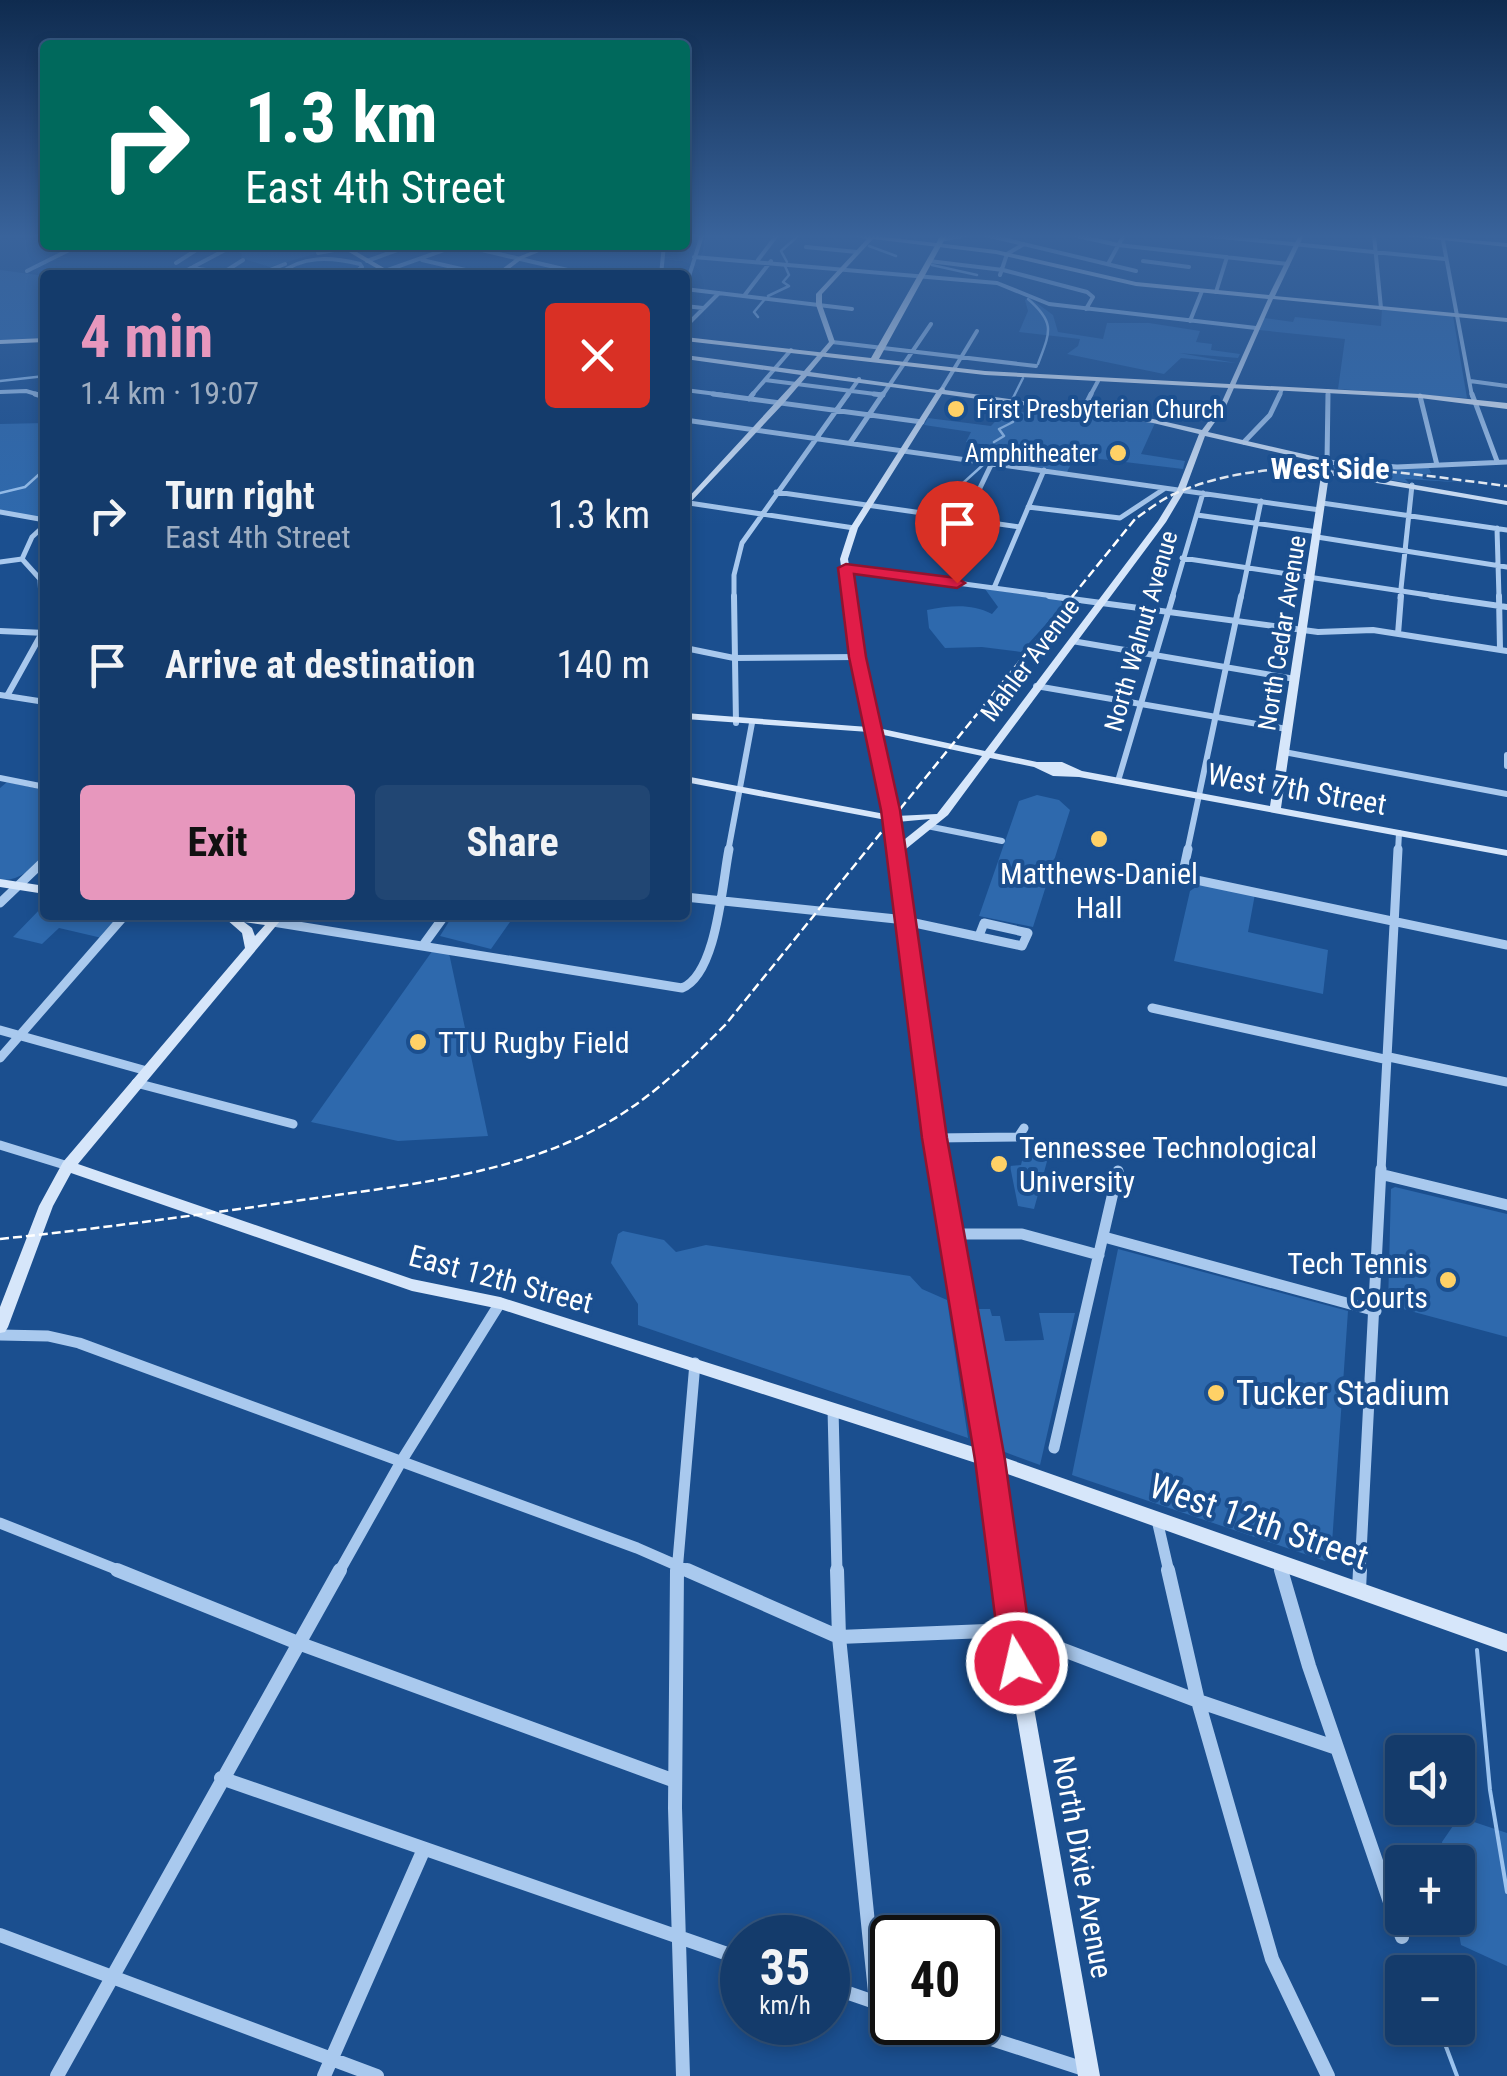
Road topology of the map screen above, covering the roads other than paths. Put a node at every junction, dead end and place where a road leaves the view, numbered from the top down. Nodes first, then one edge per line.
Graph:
1 (830, 332) edge
2 (891, 332) edge
3 (926, 332) edge
4 (976, 332) edge
5 (1254, 332) edge
6 (1461, 332) edge
7 (40, 340) edge
8 (690, 340) edge
9 (0, 342) edge
10 (831, 343) junction
11 (882, 348) junction
12 (795, 350) junction
13 (912, 352) junction
14 (822, 354) junction
15 (690, 358) edge
16 (960, 358) junction
17 (874, 360) junction
18 (906, 364) junction
19 (1036, 366) dead end
20 (776, 368) junction
21 (953, 369) junction
22 (806, 372) junction
23 (860, 379) junction
24 (765, 380) junction
25 (1098, 381) junction
26 (1470, 381) junction
27 (892, 383) junction
28 (797, 384) junction
29 (1230, 386) junction
30 (1507, 386) edge
31 (1282, 388) junction
32 (942, 389) junction
33 (690, 391) edge
34 (851, 391) junction
35 (1328, 391) junction
36 (0, 392) edge
37 (696, 392) junction
38 (884, 395) junction
39 (40, 396) edge
40 (1420, 396) junction
41 (690, 398) edge
42 (749, 399) junction
43 (1472, 401) junction
44 (782, 403) junction
45 (1507, 406) edge
46 (837, 410) junction
47 (1083, 410) junction
48 (870, 415) junction
49 (690, 421) edge
50 (922, 422) junction
51 (757, 430) junction
52 (1206, 432) junction
53 (816, 438) junction
54 (1244, 442) junction
55 (850, 443) junction
56 (903, 450) junction
57 (1497, 461) junction
58 (1190, 462) junction
59 (1507, 462) edge
60 (992, 463) junction
61 (1437, 465) junction
62 (1328, 467) junction
63 (1044, 470) junction
64 (1412, 485) junction
65 (1169, 488) junction
66 (1181, 490) junction
67 (776, 492) junction
68 (1204, 493) junction
69 (690, 502) edge
70 (1261, 502) junction
71 (1507, 503) edge
72 (690, 505) edge
73 (868, 506) junction
74 (1321, 506) junction
75 (1028, 507) junction
76 (0, 512) edge
77 (759, 514) junction
78 (1197, 515) junction
79 (1406, 515) junction
80 (964, 520) junction
81 (40, 521) edge
82 (1256, 524) junction
83 (1020, 527) junction
84 (40, 528) edge
85 (854, 528) junction
86 (1496, 528) junction
87 (1507, 530) edge
88 (1317, 535) junction
89 (950, 550) dead end
90 (1405, 551) junction
91 (1182, 558) junction
92 (22, 559) junction
93 (0, 562) edge
94 (1497, 565) junction
95 (1248, 567) junction
96 (1507, 567) edge
97 (846, 568) junction
98 (1311, 576) junction
99 (40, 583) edge
100 (994, 588) junction
101 (1401, 591) junction
102 (1102, 602) junction
103 (1503, 606) edge
104 (1167, 610) junction
105 (1235, 620) junction
106 (1302, 630) junction
107 (0, 631) edge
108 (40, 633) edge
109 (1398, 634) junction
110 (40, 638) edge
111 (1072, 641) junction
112 (690, 649) edge
113 (1503, 650) edge
114 (1153, 654) junction
115 (858, 657) junction
116 (734, 658) junction
117 (1225, 667) junction
118 (1295, 679) junction
119 (1036, 686) junction
120 (3, 695) edge
121 (40, 701) edge
122 (1140, 703) junction
123 (1216, 716) junction
124 (690, 717) edge
125 (736, 722) junction
126 (752, 724) junction
127 (1287, 729) junction
128 (875, 730) junction
129 (1284, 752) junction
130 (986, 755) junction
131 (1506, 755) edge
132 (1507, 766) edge
133 (0, 778) edge
134 (690, 781) edge
135 (1118, 781) junction
136 (40, 786) edge
137 (741, 790) junction
138 (1507, 794) edge
139 (1198, 796) junction
140 (1275, 810) junction
141 (923, 823) junction
142 (892, 825) junction
143 (1399, 833) junction
144 (1002, 841) dead end
145 (896, 852) junction
146 (1507, 852) edge
147 (40, 865) edge
148 (0, 884) edge
149 (18, 886) junction
150 (40, 889) edge
151 (690, 899) edge
152 (0, 903) edge
153 (720, 904) junction
154 (121, 920) edge
155 (232, 920) edge
156 (275, 920) edge
157 (282, 920) edge
158 (441, 920) edge
159 (906, 921) junction
160 (1397, 922) junction
161 (979, 936) junction
162 (424, 944) junction
163 (1507, 945) edge
164 (251, 949) junction
165 (1152, 1008) dead end
166 (0, 1030) edge
167 (18, 1035) junction
168 (0, 1058) edge
169 (1386, 1058) junction
170 (147, 1071) junction
171 (1507, 1082) edge
172 (136, 1083) junction
173 (293, 1124) dead end
174 (1024, 1128) dead end
175 (934, 1138) junction
176 (0, 1145) edge
177 (68, 1166) junction
178 (1118, 1171) dead end
179 (1384, 1175) junction
180 (1507, 1204) edge
181 (949, 1234) junction
182 (1104, 1237) junction
183 (1099, 1254) junction
184 (500, 1303) junction
185 (1376, 1311) junction
186 (0, 1327) edge
187 (0, 1336) edge
188 (695, 1363) junction
189 (833, 1409) junction
190 (1054, 1448) dead end
191 (402, 1460) junction
192 (990, 1460) junction
193 (1156, 1518) junction
194 (0, 1523) edge
195 (1278, 1561) junction
196 (677, 1566) junction
197 (1359, 1590) junction
198 (1012, 1630) junction
199 (839, 1637) junction
200 (298, 1643) junction
201 (1507, 1643) edge
202 (1198, 1701) junction
203 (1337, 1748) junction
204 (222, 1778) junction
205 (675, 1780) junction
206 (424, 1849) junction
207 (0, 1936) edge
208 (676, 1937) junction
209 (1402, 1938) dead end
210 (870, 1943) edge
211 (720, 1951) edge
212 (112, 1978) junction
213 (1000, 2043) edge
214 (332, 2058) junction
215 (1089, 2073) edge
216 (56, 2076) edge
217 (324, 2076) edge
218 (377, 2076) edge
219 (683, 2076) edge
220 (1328, 2076) edge

1 - 10 street
2 - 11 main road
3 - 13 street
4 - 16 street
5 - 29 street, North Walnut Avenue
6 - 26 street
7 - 9 street
8 - 12 main road
10 - 11 street
10 - 12 main road
10 - 14 street
11 - 13 street
11 - 17 main road
12 - 14 main road
12 - 20 street
13 - 16 street
13 - 18 street
14 - 17 main road
14 - 22 street
15 - 20 street
16 - 19 street
16 - 21 street
17 - 18 main road
17 - 23 street
18 - 21 main road
18 - 27 street
20 - 22 street
20 - 24 street
21 - 25 main road
21 - 32 street
22 - 23 street
22 - 28 street
23 - 27 street
23 - 34 street
24 - 28 street
24 - 42 street
25 - 29 main road
25 - 47 street
26 - 30 street
26 - 43 street
27 - 32 street
27 - 38 street
28 - 34 street
28 - 44 street
29 - 31 main road
29 - 52 street, North Walnut Avenue
31 - 35 main road
31 - 54 street
32 - 47 street
32 - 50 street, North Dixie Avenue
33 - 37 street
34 - 38 street
34 - 46 street
35 - 40 main road
35 - 62 street
36 - 39 street
37 - 41 street
37 - 42 street
38 - 48 street
40 - 43 main road
40 - 61 street
42 - 44 street
43 - 45 main road
43 - 57 street
44 - 46 street
44 - 51 street
46 - 48 street
46 - 53 street
47 - 52 street
48 - 50 street
48 - 55 street
49 - 51 street
50 - 56 street, North Dixie Avenue
51 - 53 street
51 - 69 street
52 - 54 street
52 - 58 street, North Walnut Avenue
53 - 55 street
53 - 67 street
54 - 62 street
55 - 56 street
56 - 60 street
56 - 73 street, North Dixie Avenue
57 - 59 street
57 - 61 street
58 - 65 street
58 - 66 street, North Walnut Avenue
60 - 63 street
60 - 80 street
61 - 62 street
62 - 64 street
62 - 74 street, North Cedar Avenue
63 - 65 street
63 - 75 street
64 - 71 street
64 - 79 street
65 - 66 street
65 - 75 street
66 - 68 street
66 - 102 street, Mahler Avenue
67 - 73 street
67 - 77 street
68 - 70 street
68 - 78 street, North Walnut Avenue
70 - 74 street
70 - 82 street
72 - 77 street
73 - 80 street
73 - 85 street, North Dixie Avenue
74 - 79 street
74 - 88 street, North Cedar Avenue
75 - 83 street
76 - 81 street
77 - 85 street
77 - 116 street
78 - 82 street
78 - 91 street, North Walnut Avenue
79 - 86 street
79 - 90 street
80 - 83 street
80 - 89 street
82 - 88 street
82 - 95 street
83 - 100 street
84 - 92 street
85 - 97 street, North Dixie Avenue
86 - 87 street
86 - 94 street
88 - 90 street
88 - 98 street, North Cedar Avenue
90 - 94 street
90 - 101 street
91 - 95 street
91 - 104 street, North Walnut Avenue
92 - 93 street
92 - 99 street
94 - 96 street
94 - 103 street
95 - 98 street
95 - 105 street
97 - 100 street
97 - 115 street, North Dixie Avenue
98 - 101 street
98 - 106 street, North Cedar Avenue
100 - 102 street
101 - 103 street
101 - 109 street
102 - 104 street
102 - 111 street, Mahler Avenue
103 - 113 street
104 - 105 street
104 - 114 street, North Walnut Avenue
105 - 106 street
105 - 117 street
106 - 109 street
106 - 118 street, North Cedar Avenue
107 - 108 street
109 - 113 street
110 - 120 street
111 - 114 street
111 - 119 street, Mahler Avenue
112 - 116 street
114 - 117 street
114 - 122 street, North Walnut Avenue
115 - 116 street
115 - 128 street, North Dixie Avenue
116 - 125 street
117 - 118 street
117 - 123 street
118 - 127 street, North Cedar Avenue
119 - 122 street
119 - 130 street, Mahler Avenue
120 - 121 street
122 - 123 street
122 - 135 street, North Walnut Avenue
123 - 127 street
123 - 139 street
124 - 125 street, West 7th Street
125 - 126 street, West 7th Street
126 - 128 street, West 7th Street
126 - 137 street
127 - 129 street, North Cedar Avenue
128 - 130 street, West 7th Street
128 - 142 street, North Dixie Avenue
129 - 138 street
129 - 140 street, North Cedar Avenue
130 - 135 street, West 7th Street
130 - 141 street, Mahler Avenue
131 - 132 street
133 - 136 street
134 - 137 street
135 - 139 street, West 7th Street
137 - 142 street
137 - 153 street
139 - 140 street, West 7th Street
139 - 160 street
140 - 143 street, West 7th Street
141 - 142 street
141 - 144 street
141 - 145 street
142 - 145 street, North Dixie Avenue
143 - 146 street, West 7th Street
143 - 160 street
145 - 159 street, North Dixie Avenue
147 - 149 street
148 - 149 street
149 - 150 street
149 - 152 street
151 - 153 street
153 - 159 street
153 - 162 street
154 - 167 street
155 - 164 street
156 - 164 street
157 - 162 street
158 - 162 street
159 - 161 street
159 - 175 street, North Dixie Avenue
160 - 163 street
160 - 169 street
161 - 161 street
164 - 170 street
165 - 169 street
166 - 167 street
167 - 168 street
167 - 170 street
169 - 171 street
169 - 179 street
170 - 172 street
172 - 173 street
172 - 177 street
174 - 175 street
175 - 181 street, North Dixie Avenue
176 - 177 street, East 12th Street
177 - 184 street, East 12th Street
177 - 186 street
178 - 182 street
179 - 180 street
179 - 185 street
181 - 183 street
181 - 192 street, North Dixie Avenue
182 - 183 street
182 - 185 street
183 - 190 street
184 - 188 street, East 12th Street
184 - 191 street
185 - 197 street
187 - 191 street
188 - 189 street, East 12th Street
188 - 196 street
189 - 192 street, East 12th Street
189 - 199 street
191 - 196 street
191 - 200 street
192 - 193 street, West 12th Street
192 - 198 street, North Dixie Avenue
193 - 195 street, West 12th Street
193 - 202 street
194 - 200 street
195 - 197 street, West 12th Street
195 - 203 street
196 - 199 street
196 - 205 street
197 - 201 street, West 12th Street
198 - 199 street
198 - 202 street
198 - 215 street, North Dixie Avenue
199 - 210 street
200 - 204 street
200 - 205 street
202 - 203 street
202 - 220 street
203 - 209 street
204 - 206 street
204 - 212 street
205 - 208 street
206 - 208 street
206 - 214 street
207 - 212 street
208 - 211 street
208 - 219 street
212 - 214 street
212 - 216 street
213 - 215 street
214 - 217 street
214 - 218 street

